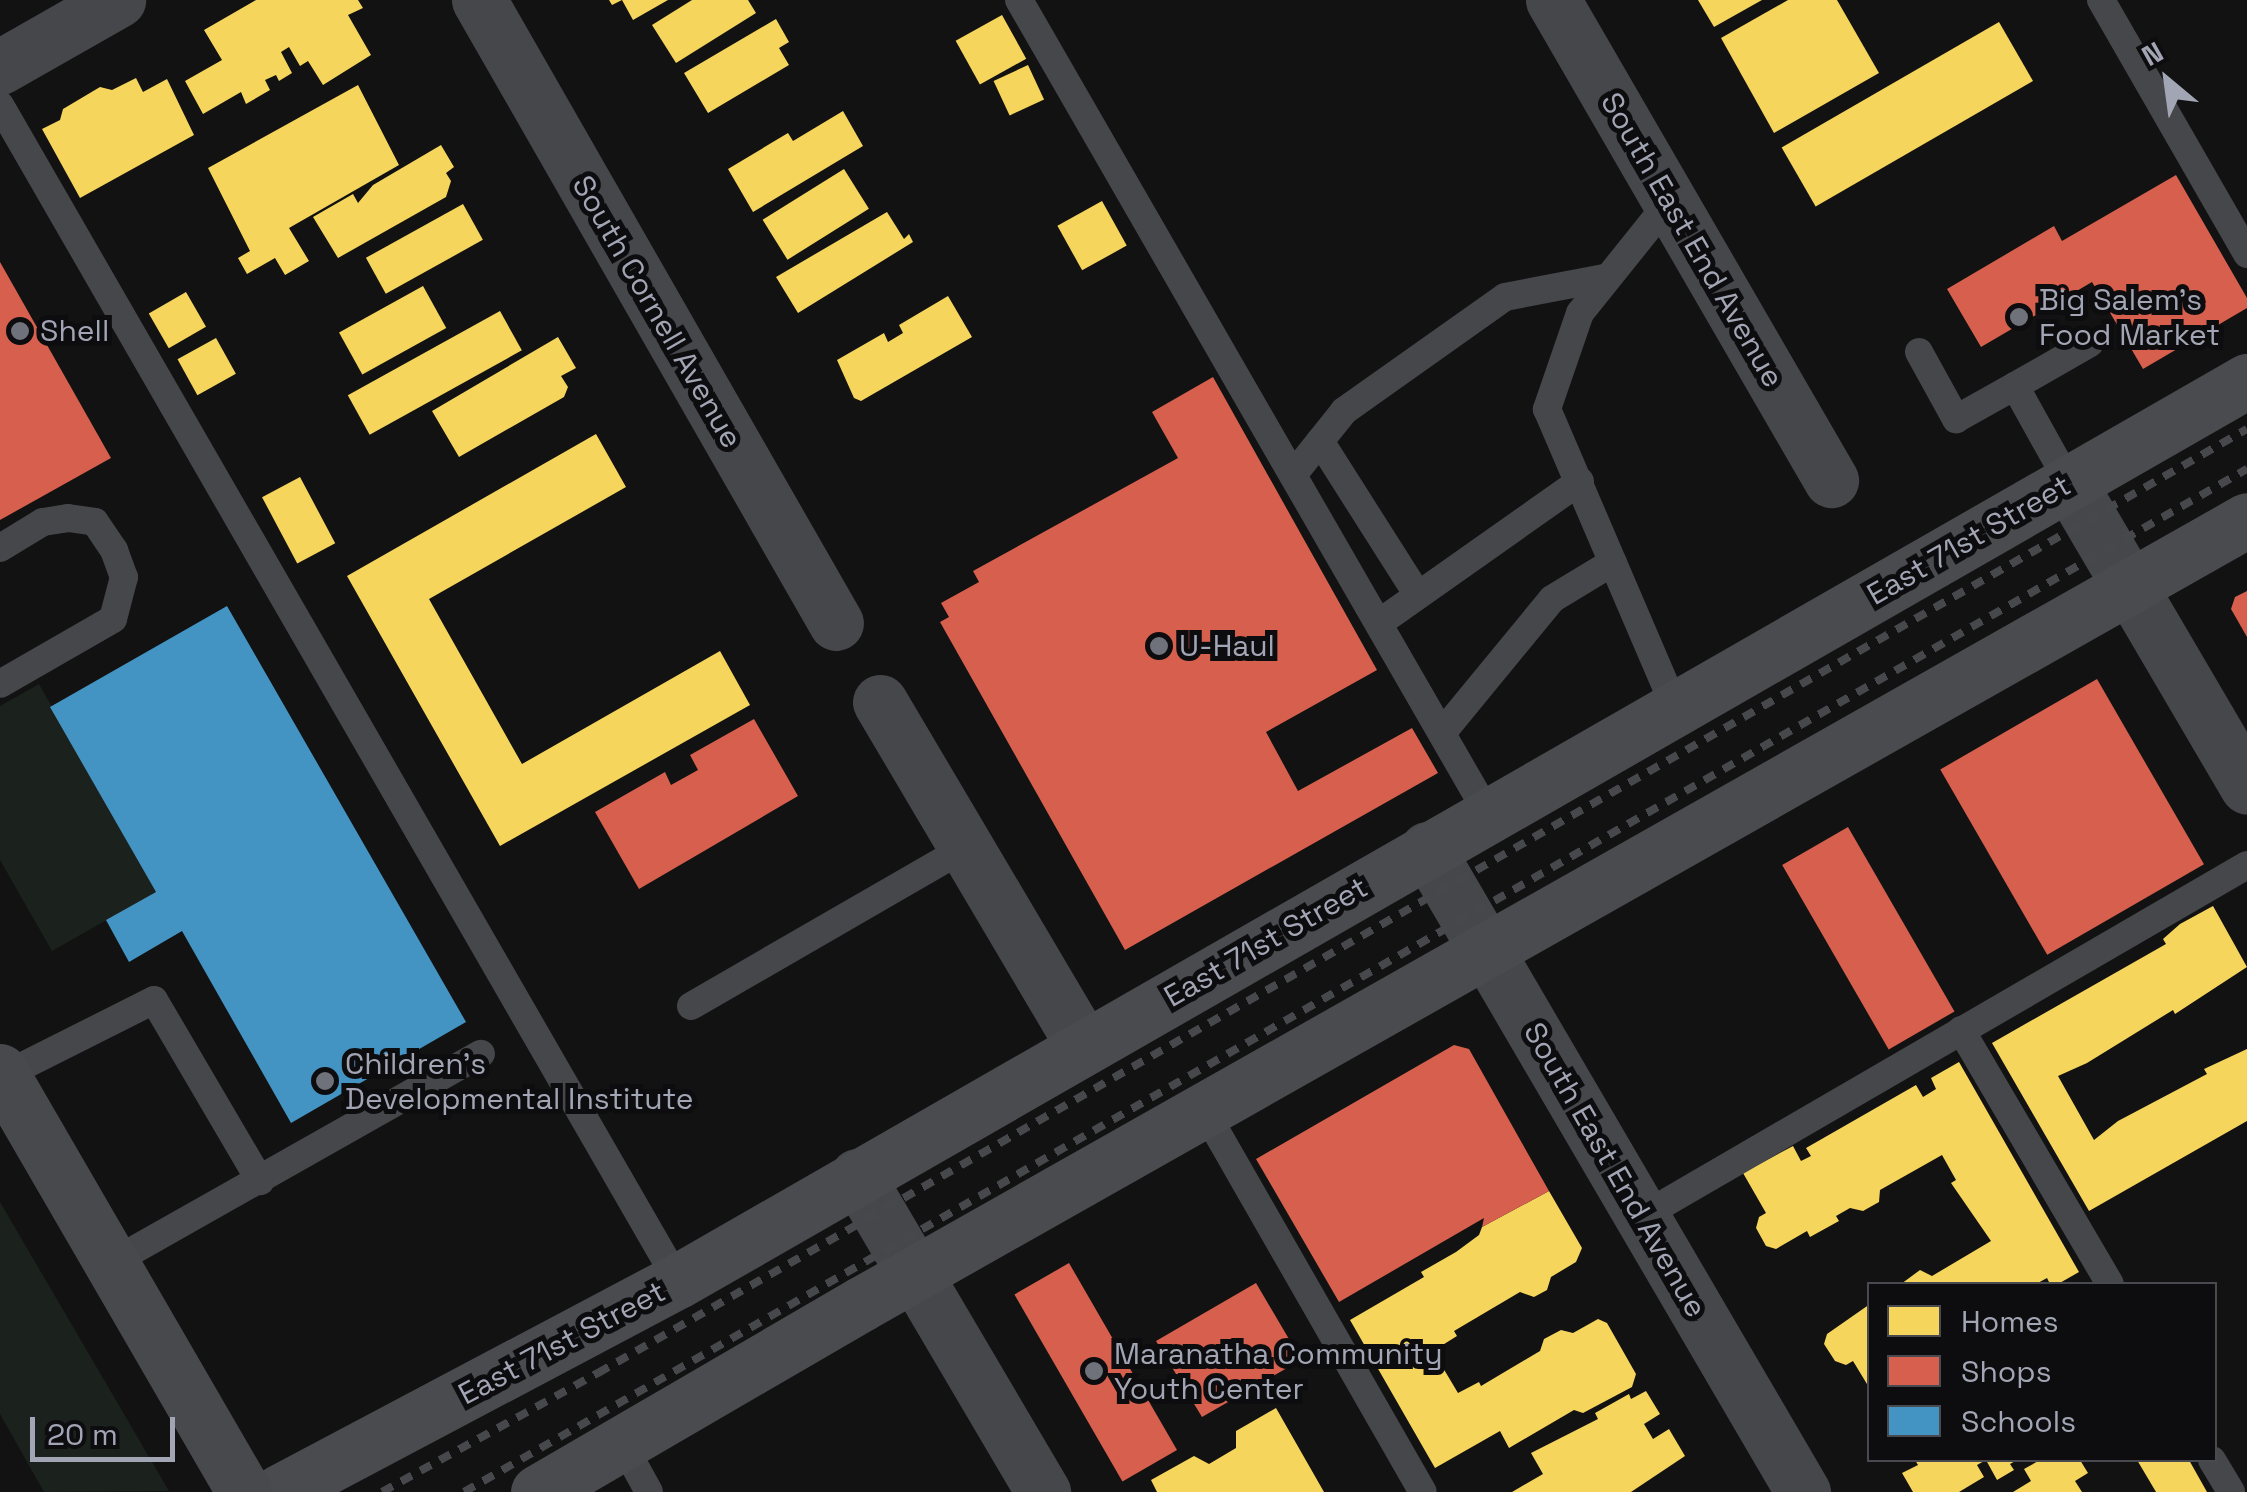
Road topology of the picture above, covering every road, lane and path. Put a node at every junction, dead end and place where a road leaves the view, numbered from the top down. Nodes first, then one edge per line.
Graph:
1 (118, 0) edge
2 (479, 0) edge
3 (1019, 0) edge
4 (1553, 0) edge
5 (2100, 0) edge
6 (0, 67) edge
7 (0, 105) edge
8 (1669, 202) junction
9 (2247, 254) edge
10 (1604, 278) junction
11 (2090, 343) dead end
12 (1919, 352) dead end
13 (2247, 381) edge
14 (2015, 386) junction
15 (1320, 441) junction
16 (1293, 475) junction
17 (1831, 480) dead end
18 (1580, 481) junction
19 (2070, 482) junction
20 (2247, 520) edge
21 (0, 548) edge
22 (1613, 562) junction
23 (2132, 587) junction
24 (1417, 594) junction
25 (836, 623) dead end
26 (1379, 623) junction
27 (0, 684) edge
28 (880, 702) dead end
29 (1676, 710) junction
30 (1442, 733) junction
31 (2247, 786) edge
32 (1488, 814) junction
33 (966, 848) junction
34 (1427, 849) junction
35 (2247, 864) edge
36 (1486, 949) junction
37 (691, 1006) dead end
38 (1961, 1030) junction
39 (1084, 1047) junction
40 (481, 1054) dead end
41 (2, 1074) edge
42 (1204, 1110) junction
43 (857, 1176) junction
44 (260, 1180) junction
45 (1642, 1217) junction
46 (112, 1263) junction
47 (916, 1274) junction
48 (678, 1281) junction
49 (2109, 1282) edge
50 (621, 1441) junction
51 (2213, 1462) edge
52 (561, 1485) edge
53 (244, 1492) edge
54 (279, 1492) edge
55 (649, 1492) edge
56 (1043, 1492) edge
57 (1423, 1492) edge
58 (1803, 1492) edge
59 (2232, 1492) edge

1 - 6 street
2 - 25 street, South Cornell Avenue
3 - 16 lane
4 - 8 street, South East End Avenue
5 - 9 lane
7 - 48 lane
8 - 10 lane
8 - 17 street, South East End Avenue
10 - 15 lane
10 - 18 lane
11 - 14 lane
12 - 14 lane
13 - 19 main road, East 71st Street
14 - 19 lane
15 - 16 lane
15 - 24 lane
16 - 26 lane
18 - 22 lane
18 - 24 lane
19 - 23 street
19 - 29 main road, East 71st Street
20 - 23 main road
21 - 27 lane
22 - 29 lane
22 - 30 lane
23 - 31 street
23 - 36 main road
24 - 26 lane
26 - 30 lane
28 - 33 street
29 - 32 main road, East 71st Street
30 - 32 lane
32 - 34 main road, East 71st Street
33 - 37 lane
33 - 39 street
34 - 36 street, South East End Avenue
34 - 39 main road, East 71st Street
35 - 38 lane
36 - 42 main road
36 - 45 street, South East End Avenue
38 - 45 lane
38 - 49 lane
39 - 43 main road, East 71st Street
40 - 44 lane
41 - 44 lane
41 - 46 highway
42 - 47 main road
42 - 57 lane
43 - 47 street
43 - 48 main road, East 71st Street
44 - 46 lane
45 - 58 street, South East End Avenue
46 - 53 highway
47 - 50 main road
47 - 56 street
48 - 54 main road, East 71st Street
50 - 52 main road
50 - 55 lane
51 - 59 lane

